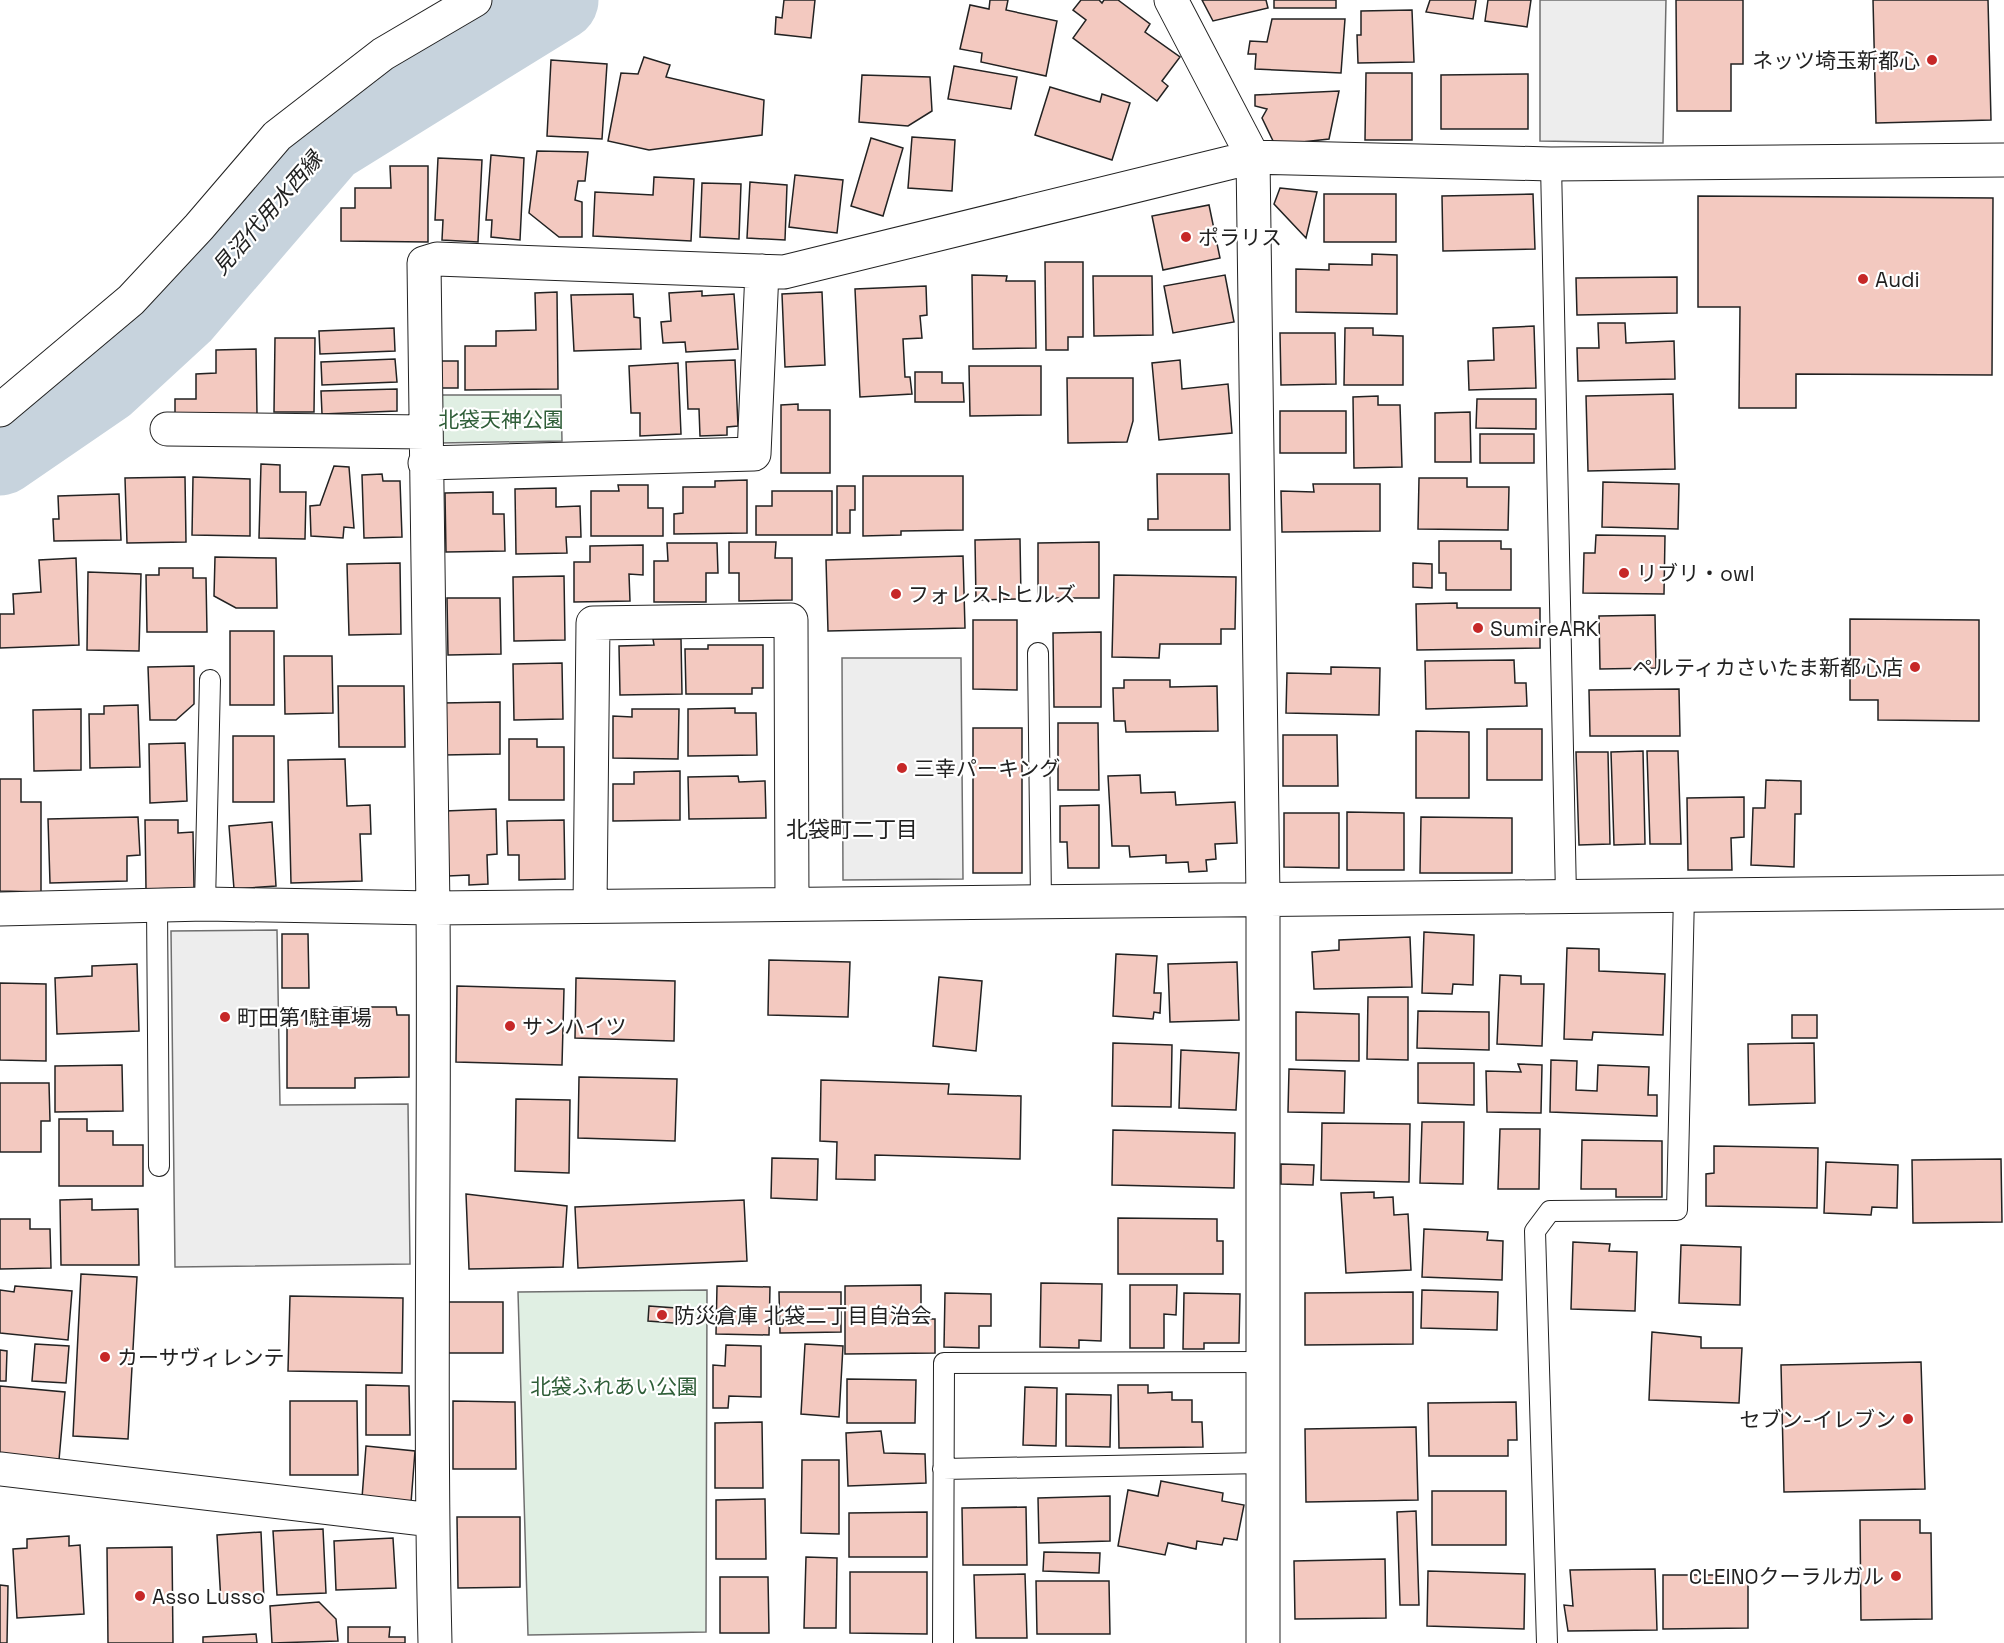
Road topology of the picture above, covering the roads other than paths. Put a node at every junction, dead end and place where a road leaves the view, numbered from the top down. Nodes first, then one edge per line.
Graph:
1 (475, 0) edge
2 (1171, 0) edge
3 (1253, 157) junction
4 (2004, 160) edge
5 (1551, 164) junction
6 (762, 271) junction
7 (0, 410) edge
8 (167, 429) dead end
9 (425, 448) junction
10 (1038, 653) dead end
11 (210, 680) dead end
12 (2004, 892) edge
13 (1684, 894) junction
14 (1566, 896) junction
15 (1263, 898) junction
16 (1041, 901) junction
17 (792, 903) junction
18 (205, 904) junction
19 (157, 906) junction
20 (590, 906) junction
21 (433, 908) junction
22 (0, 909) edge
23 (159, 1166) dead end
24 (1263, 1362) junction
25 (1263, 1463) junction
26 (0, 1469) edge
27 (943, 1469) junction
28 (432, 1520) junction
29 (435, 1643) edge
30 (943, 1643) edge
31 (1263, 1643) edge
32 (1547, 1643) edge

1 - 7 street
2 - 3 street
3 - 5 street
3 - 6 street
3 - 15 street
4 - 5 street
5 - 14 lane
6 - 9 street
6 - 9 street
8 - 9 street
9 - 21 street
10 - 16 lane
11 - 18 lane
12 - 13 street
13 - 14 street
13 - 32 lane
14 - 15 street
15 - 16 street
15 - 24 street
16 - 17 street
17 - 20 street
17 - 20 street
18 - 19 street
18 - 21 street
19 - 22 street
19 - 23 lane
20 - 21 street
21 - 28 street
24 - 25 street
24 - 27 lane
25 - 27 lane
25 - 31 street
26 - 28 street
27 - 30 lane
28 - 29 street

